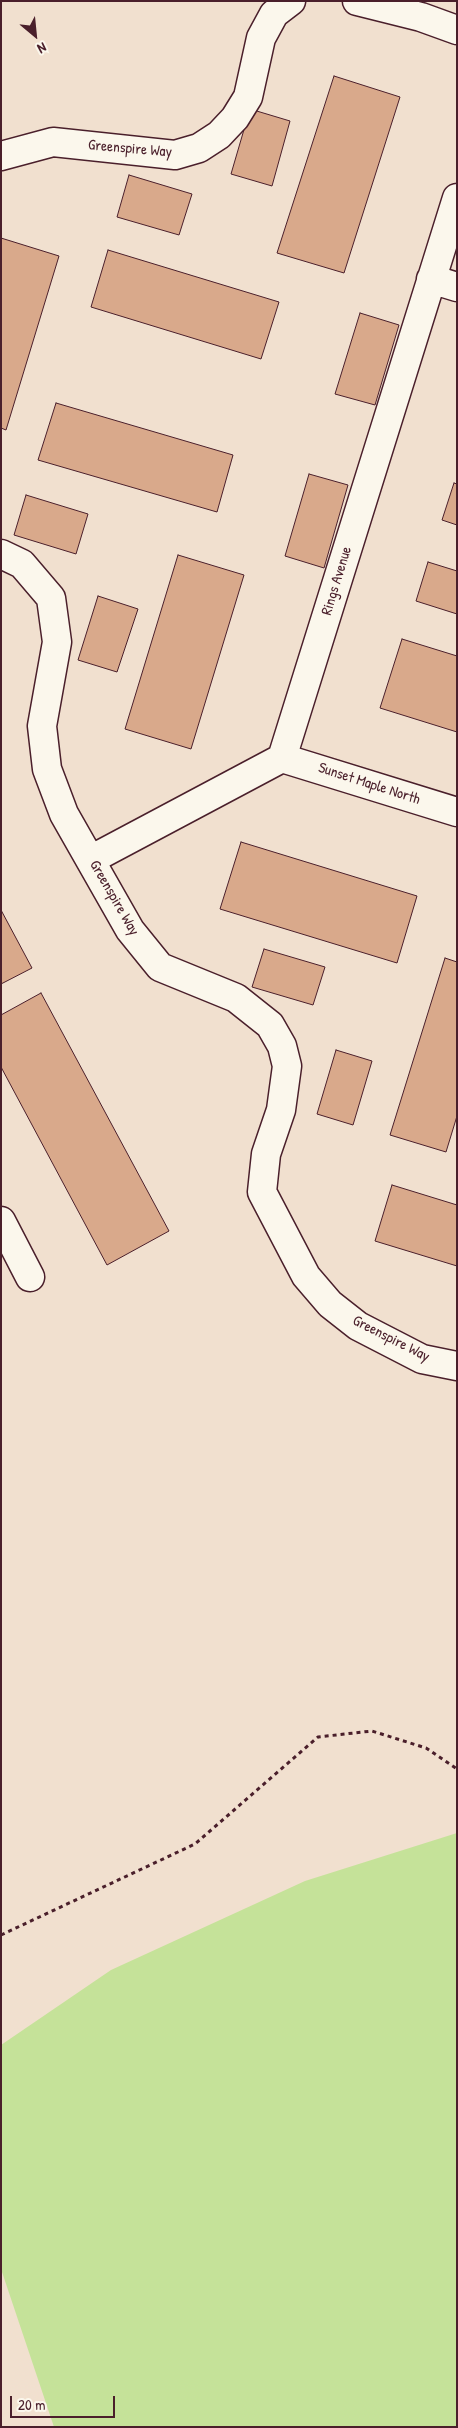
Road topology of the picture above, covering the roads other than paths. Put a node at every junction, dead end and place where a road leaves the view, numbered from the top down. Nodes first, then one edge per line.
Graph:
1 (291, 1) edge
2 (357, 1) edge
3 (457, 30) edge
4 (1, 156) edge
5 (457, 198) edge
6 (431, 278) junction
7 (457, 287) edge
8 (1, 554) edge
9 (282, 758) junction
10 (457, 812) edge
11 (92, 859) junction
12 (1, 1221) edge
13 (30, 1277) dead end
14 (457, 1366) edge

1 - 4 street, Greenspire Way
2 - 3 street
5 - 6 street, Rings Avenue
6 - 7 street
6 - 9 street, Rings Avenue
8 - 11 street, Greenspire Way
9 - 10 street, Sunset Maple North
9 - 11 street
11 - 14 street, Greenspire Way
12 - 13 street

